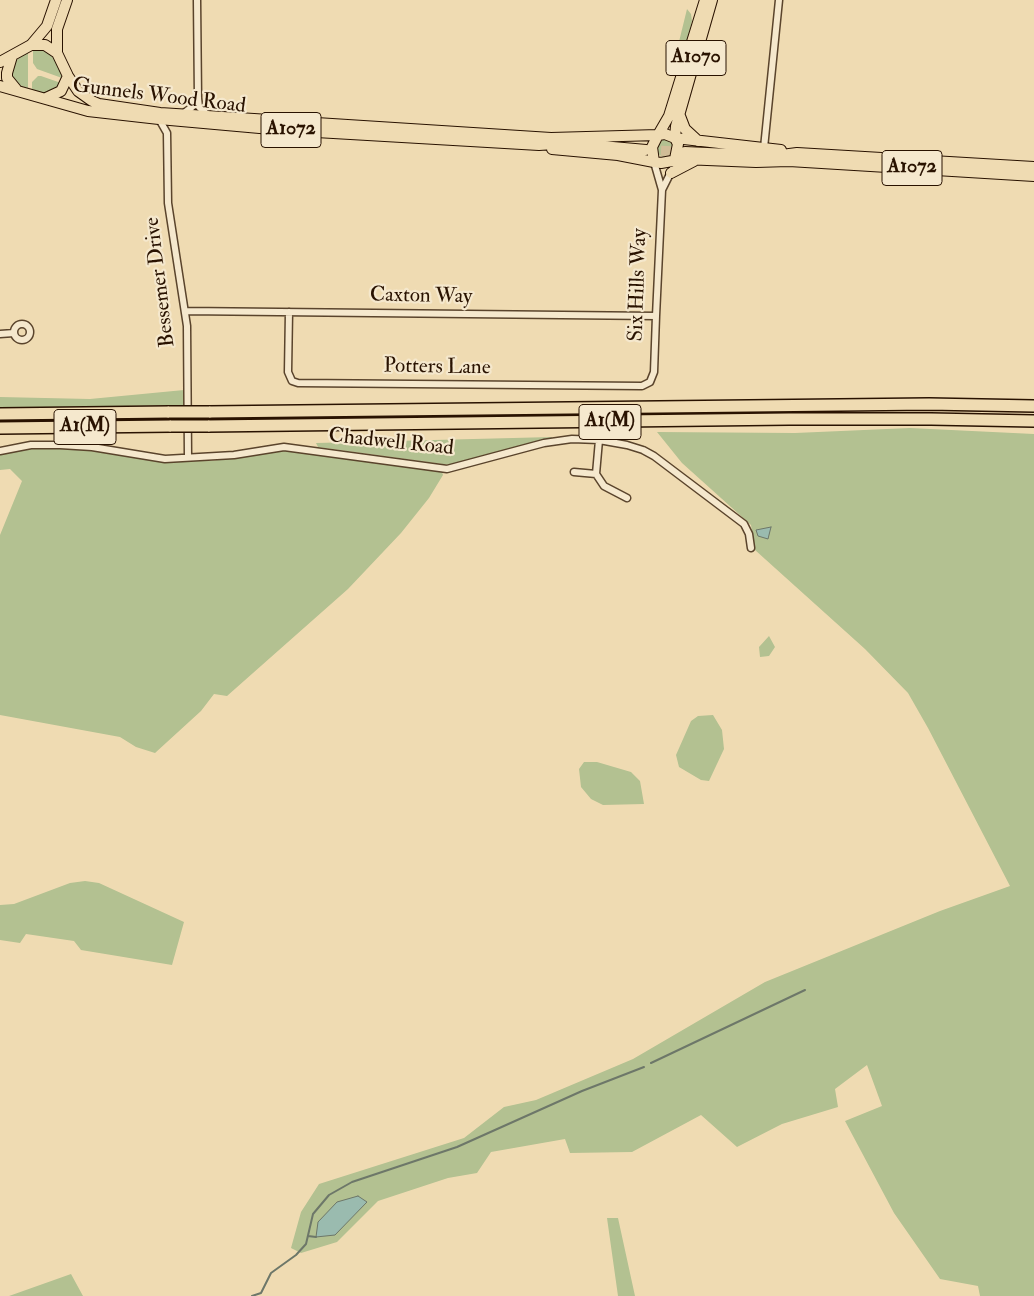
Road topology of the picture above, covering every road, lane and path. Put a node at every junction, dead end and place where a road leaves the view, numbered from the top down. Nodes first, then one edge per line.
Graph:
1 (56, 0) edge
2 (67, 0) edge
3 (197, 0) edge
4 (705, 0) edge
5 (712, 0) edge
6 (779, 0) edge
7 (31, 45) junction
8 (57, 52) junction
9 (12, 56) junction
10 (0, 62) edge
11 (68, 76) junction
12 (0, 86) edge
13 (16, 89) junction
14 (46, 98) junction
15 (198, 98) junction
16 (208, 115) junction
17 (680, 116) junction
18 (183, 117) junction
19 (160, 119) junction
20 (167, 133) junction
21 (658, 136) junction
22 (551, 138) junction
23 (675, 138) junction
24 (698, 141) junction
25 (568, 143) junction
26 (539, 145) junction
27 (764, 148) junction
28 (646, 150) tunnel mouth
29 (684, 152) tunnel mouth
30 (793, 157) junction
31 (675, 159) junction
32 (695, 160) junction
33 (654, 162) junction
34 (1034, 167) edge
35 (671, 173) junction
36 (1034, 176) edge
37 (662, 190) junction
38 (185, 311) junction
39 (289, 312) junction
40 (656, 316) junction
41 (14, 333) dead end
42 (0, 334) edge
43 (650, 382) joint
44 (1034, 406) edge
45 (0, 414) edge
46 (1034, 421) edge
47 (0, 428) edge
48 (599, 440) junction
49 (0, 451) edge
50 (188, 457) junction
51 (574, 472) dead end
52 (596, 474) junction
53 (627, 498) dead end
54 (751, 545) dead end

1 - 7 main road
2 - 8 main road
3 - 15 street
4 - 21 main road, A1070
5 - 17 main road, A1070
6 - 27 street
7 - 8 main road, Gunnels Wood Road
7 - 9 main road
8 - 11 main road, Gunnels Wood Road / A1072
9 - 10 main road
9 - 13 main road
11 - 14 main road, Gunnels Wood Road
11 - 18 main road, Gunnels Wood Road / A1072
12 - 13 main road, Gunnels Wood Road / A1072
13 - 14 main road, Gunnels Wood Road / A1072
14 - 19 main road, Gunnels Wood Road / A1072
15 - 16 street
15 - 18 street
16 - 18 main road, Gunnels Wood Road / A1072
16 - 22 main road, Gunnels Wood Road / A1072
17 - 23 main road, A1070
17 - 24 main road
18 - 19 main road, Gunnels Wood Road / A1072
18 - 20 street
18 - 26 main road, Gunnels Wood Road / A1072
19 - 20 street, Bessemer Drive
20 - 38 street, Bessemer Drive
21 - 22 main road, Gunnels Wood Road / A1072
21 - 23 main road, Gunnels Wood Road / A1072
21 - 33 main road
22 - 25 main road, Gunnels Wood Road / A1072
23 - 24 main road, Gunnels Wood Road / A1072
23 - 31 main road
24 - 27 main road, Gunnels Wood Road / A1072
25 - 26 main road, Gunnels Wood Road / A1072
25 - 28 main road, Gunnels Wood Road / A1072
26 - 33 main road, Gunnels Wood Road / A1072
27 - 30 main road, Gunnels Wood Road / A1072
29 - 30 main road, Gunnels Wood Road / A1072
30 - 32 main road, Gunnels Wood Road / A1072
30 - 34 main road, Gunnels Wood Road / A1072
30 - 36 main road, Gunnels Wood Road / A1072
31 - 32 main road, Gunnels Wood Road / A1072
31 - 33 main road, Gunnels Wood Road / A1072
31 - 35 street, Six Hills Way
32 - 35 main road
33 - 37 street, Six Hills Way
35 - 37 street, Six Hills Way
37 - 40 street, Six Hills Way
38 - 39 street, Caxton Way
38 - 50 street, Bessemer Drive
39 - 40 street, Caxton Way
39 - 43 street, Potters Lane
40 - 43 street, Six Hills Way
41 - 42 street
44 - 45 highway, A1(M), bridge
46 - 47 highway, A1(M), bridge
48 - 50 street, Chadwell Road
48 - 52 street
48 - 54 street, Chadwell Road
49 - 50 street, Chadwell Road
51 - 52 street
52 - 53 street

